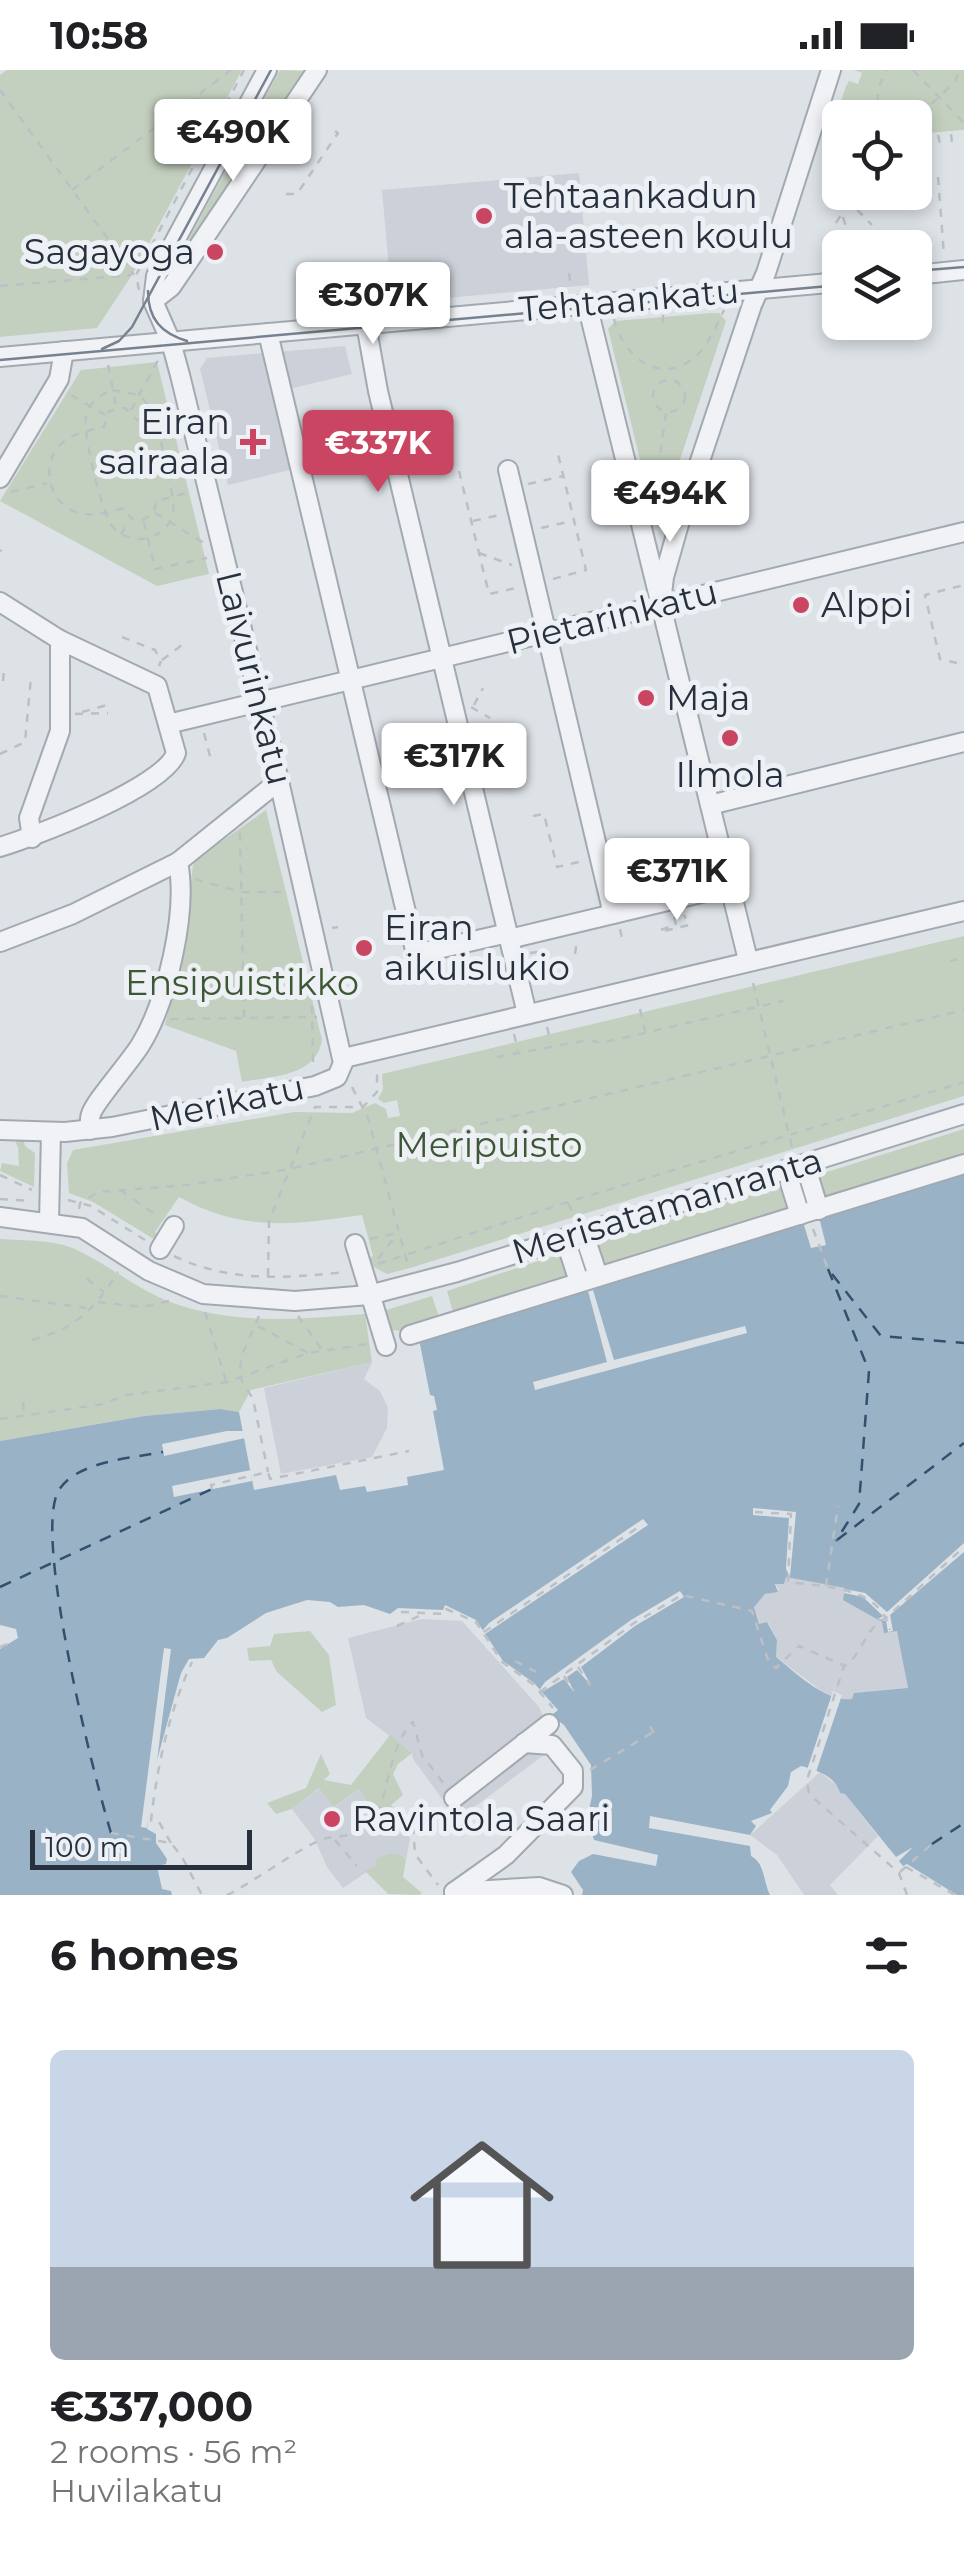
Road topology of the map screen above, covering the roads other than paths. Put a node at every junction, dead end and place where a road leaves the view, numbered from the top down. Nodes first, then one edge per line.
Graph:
1 (266, 70) edge
2 (316, 70) edge
3 (831, 70) edge
4 (964, 270) edge
5 (932, 273) edge
6 (822, 284) edge
7 (759, 289) junction
8 (153, 301) junction
9 (587, 304) junction
10 (366, 324) junction
11 (268, 333) junction
12 (172, 342) junction
13 (64, 352) junction
14 (0, 357) edge
15 (0, 478) edge
16 (510, 479) road end
17 (964, 532) edge
18 (0, 602) edge
19 (661, 604) junction
20 (546, 634) junction
21 (60, 640) junction
22 (442, 659) junction
23 (351, 682) junction
24 (260, 704) junction
25 (168, 724) junction
26 (964, 742) edge
27 (279, 781) junction
28 (710, 805) junction
29 (32, 838) junction
30 (0, 847) edge
31 (183, 870) junction
32 (730, 886) junction
33 (964, 911) edge
34 (613, 914) junction
35 (509, 936) junction
36 (0, 942) edge
37 (748, 960) junction
38 (527, 1014) junction
39 (344, 1061) junction
40 (964, 1114) edge
41 (0, 1130) edge
42 (90, 1130) junction
43 (51, 1132) junction
44 (964, 1164) edge
45 (810, 1177) dead end
46 (790, 1182) dead end
47 (809, 1215) junction
48 (0, 1217) edge
49 (49, 1222) junction
50 (174, 1226) road end
51 (355, 1244) road end
52 (588, 1246) dead end
53 (160, 1249) road end
54 (569, 1251) dead end
55 (589, 1282) junction
56 (369, 1295) junction
57 (410, 1335) dead end
58 (385, 1344) road end
59 (550, 1724) dead end
60 (524, 1742) junction
61 (454, 1798) road end
62 (562, 1895) edge

1 - 8 street
2 - 8 street
3 - 7 street
4 - 5 street
6 - 7 street, Tehtaankatu
7 - 9 street, Tehtaankatu
7 - 19 street
8 - 12 street, Laivurinkatu
9 - 10 street, Tehtaankatu
9 - 19 street
10 - 11 street, Tehtaankatu
10 - 22 street
11 - 12 street, Tehtaankatu
11 - 23 street
12 - 13 street, Tehtaankatu
12 - 24 street, Laivurinkatu
13 - 14 street, Tehtaankatu
13 - 15 street
16 - 20 street
17 - 19 street, Pietarinkatu
18 - 21 street
19 - 20 street, Pietarinkatu
19 - 28 street
20 - 22 street, Pietarinkatu
20 - 34 street
21 - 25 street
21 - 29 street
22 - 23 street, Pietarinkatu
22 - 35 street
23 - 24 street, Pietarinkatu
23 - 35 street
24 - 25 street, Pietarinkatu
24 - 27 street, Laivurinkatu
25 - 29 street
26 - 28 street
27 - 31 street
27 - 39 street, Laivurinkatu
28 - 32 street
29 - 30 street
31 - 36 street
31 - 42 street
32 - 34 street
32 - 37 street
33 - 37 street, Merikatu
34 - 35 street
35 - 38 street
37 - 38 street, Merikatu
38 - 39 street, Merikatu
39 - 42 street, Merikatu
40 - 56 street, Merisatamanranta
41 - 43 street, Merikatu
42 - 43 street, Merikatu
43 - 49 street
44 - 47 street
45 - 47 street
46 - 47 street
47 - 55 street
48 - 49 street, Merisatamanranta
49 - 56 street, Merisatamanranta
50 - 53 street
51 - 56 street
52 - 55 street
54 - 55 street
55 - 57 street
56 - 58 street
59 - 60 street
60 - 61 street
60 - 62 street

